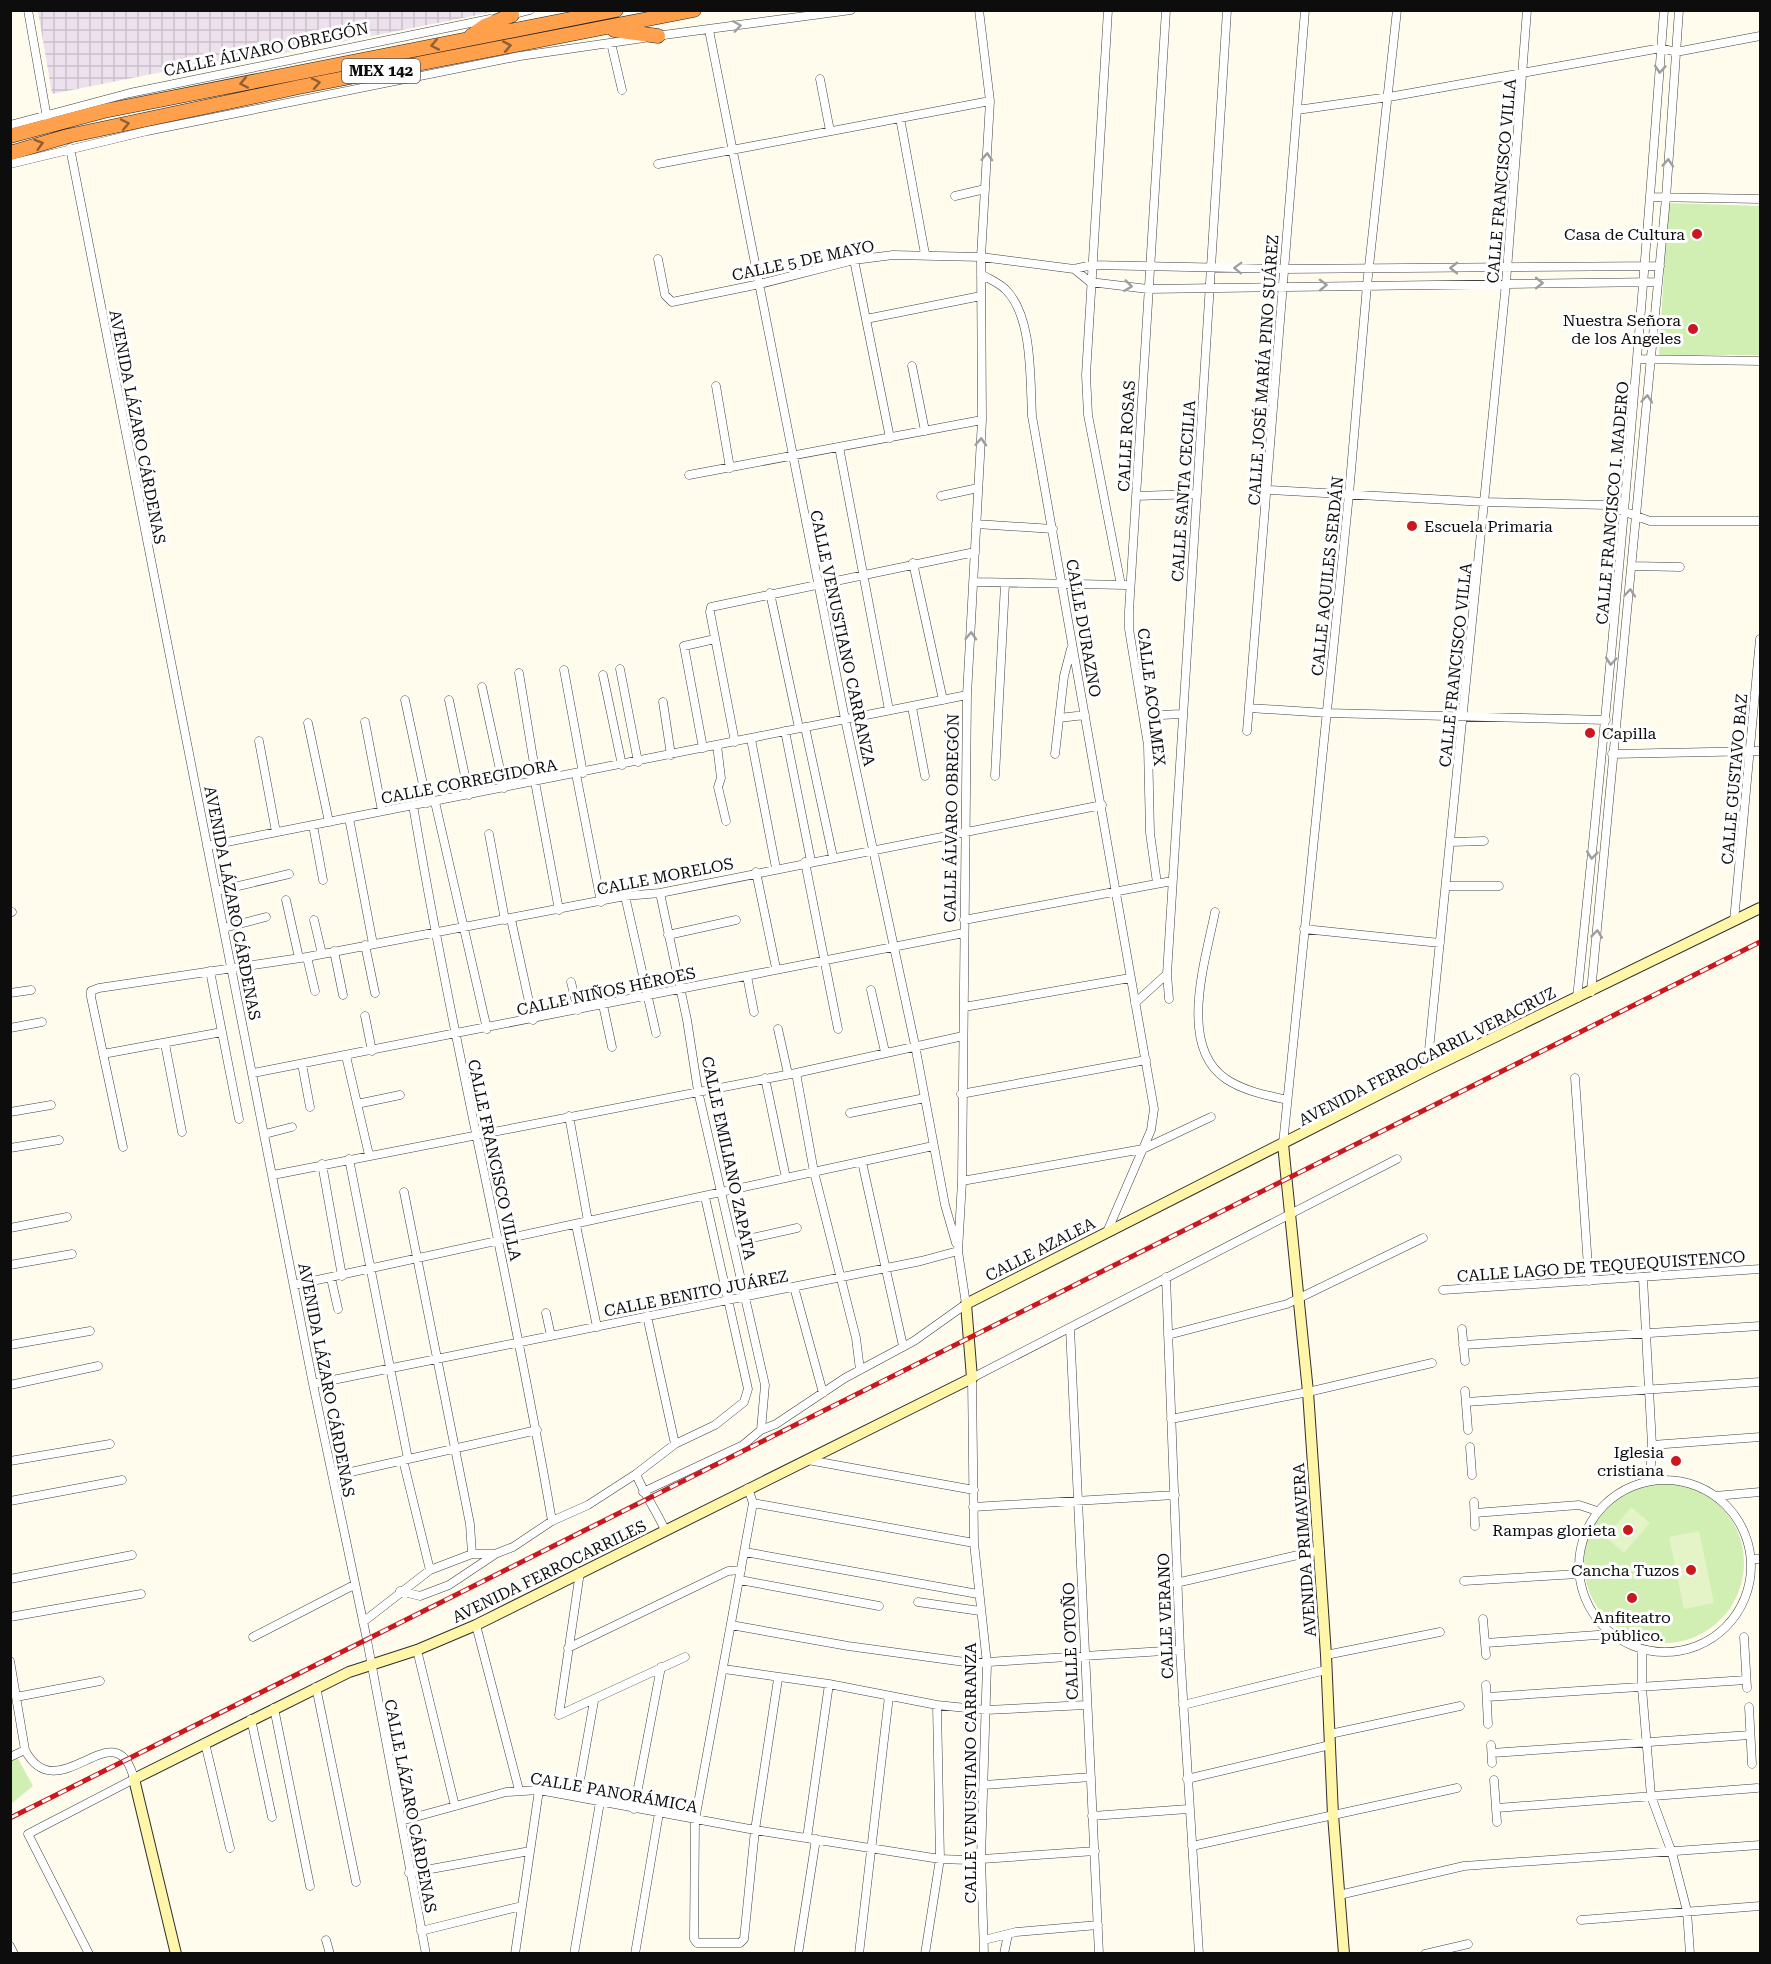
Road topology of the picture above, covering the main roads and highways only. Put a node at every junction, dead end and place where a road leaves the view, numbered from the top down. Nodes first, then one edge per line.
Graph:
1 (616, 10) edge
2 (694, 10) edge
3 (512, 15) road end
4 (600, 28) junction
5 (658, 36) road end
6 (468, 39) junction
7 (10, 136) edge
8 (10, 153) edge

1 - 6 highway, MEX 142
2 - 4 highway, MEX 142
3 - 6 highway
4 - 5 highway
8 -> 4 highway, MEX 142
6 -> 7 highway, MEX 142

